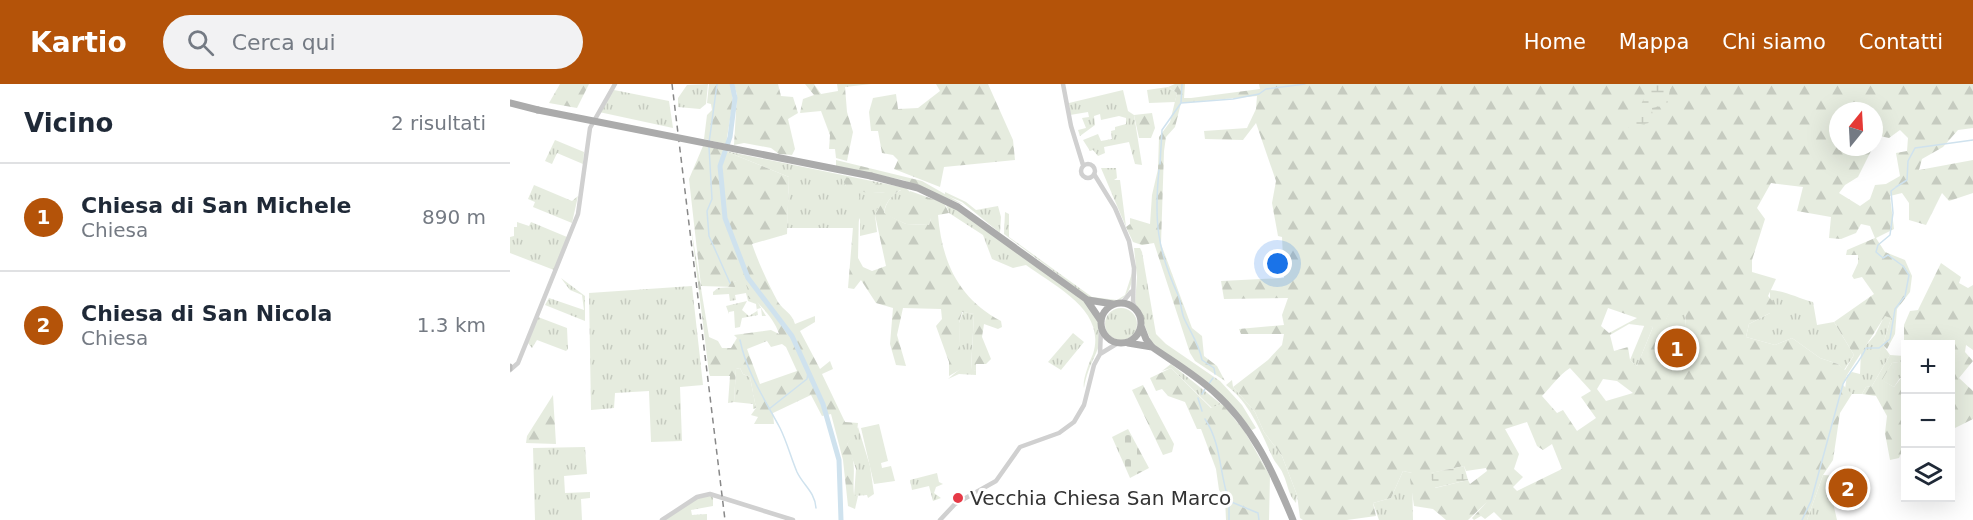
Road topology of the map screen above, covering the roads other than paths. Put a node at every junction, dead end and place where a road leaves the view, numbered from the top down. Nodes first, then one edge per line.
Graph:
1 (615, 84) edge
2 (1064, 84) edge
3 (510, 104) edge
4 (1085, 164) junction
5 (1092, 176) junction
6 (1132, 290) junction
7 (1086, 299) junction
8 (1118, 304) junction
9 (1136, 310) junction
10 (1101, 325) junction
11 (1141, 326) junction
12 (1122, 343) junction
13 (1152, 347) junction
14 (1101, 354) junction
15 (510, 367) edge
16 (662, 520) edge
17 (793, 520) edge
18 (940, 520) edge
19 (1293, 520) edge

1 - 15 street
2 - 4 street
3 - 7 main road, bridge
4 - 5 street
4 - 5 street
5 - 6 street
6 - 8 street
6 - 9 street
7 - 8 main road
7 - 10 main road
8 - 9 main road
8 - 10 main road
9 - 11 main road
10 - 12 main road
10 - 14 street
11 - 12 main road
11 - 13 main road
12 - 13 main road
12 - 14 street
13 - 19 main road
14 - 18 street
16 - 17 street

